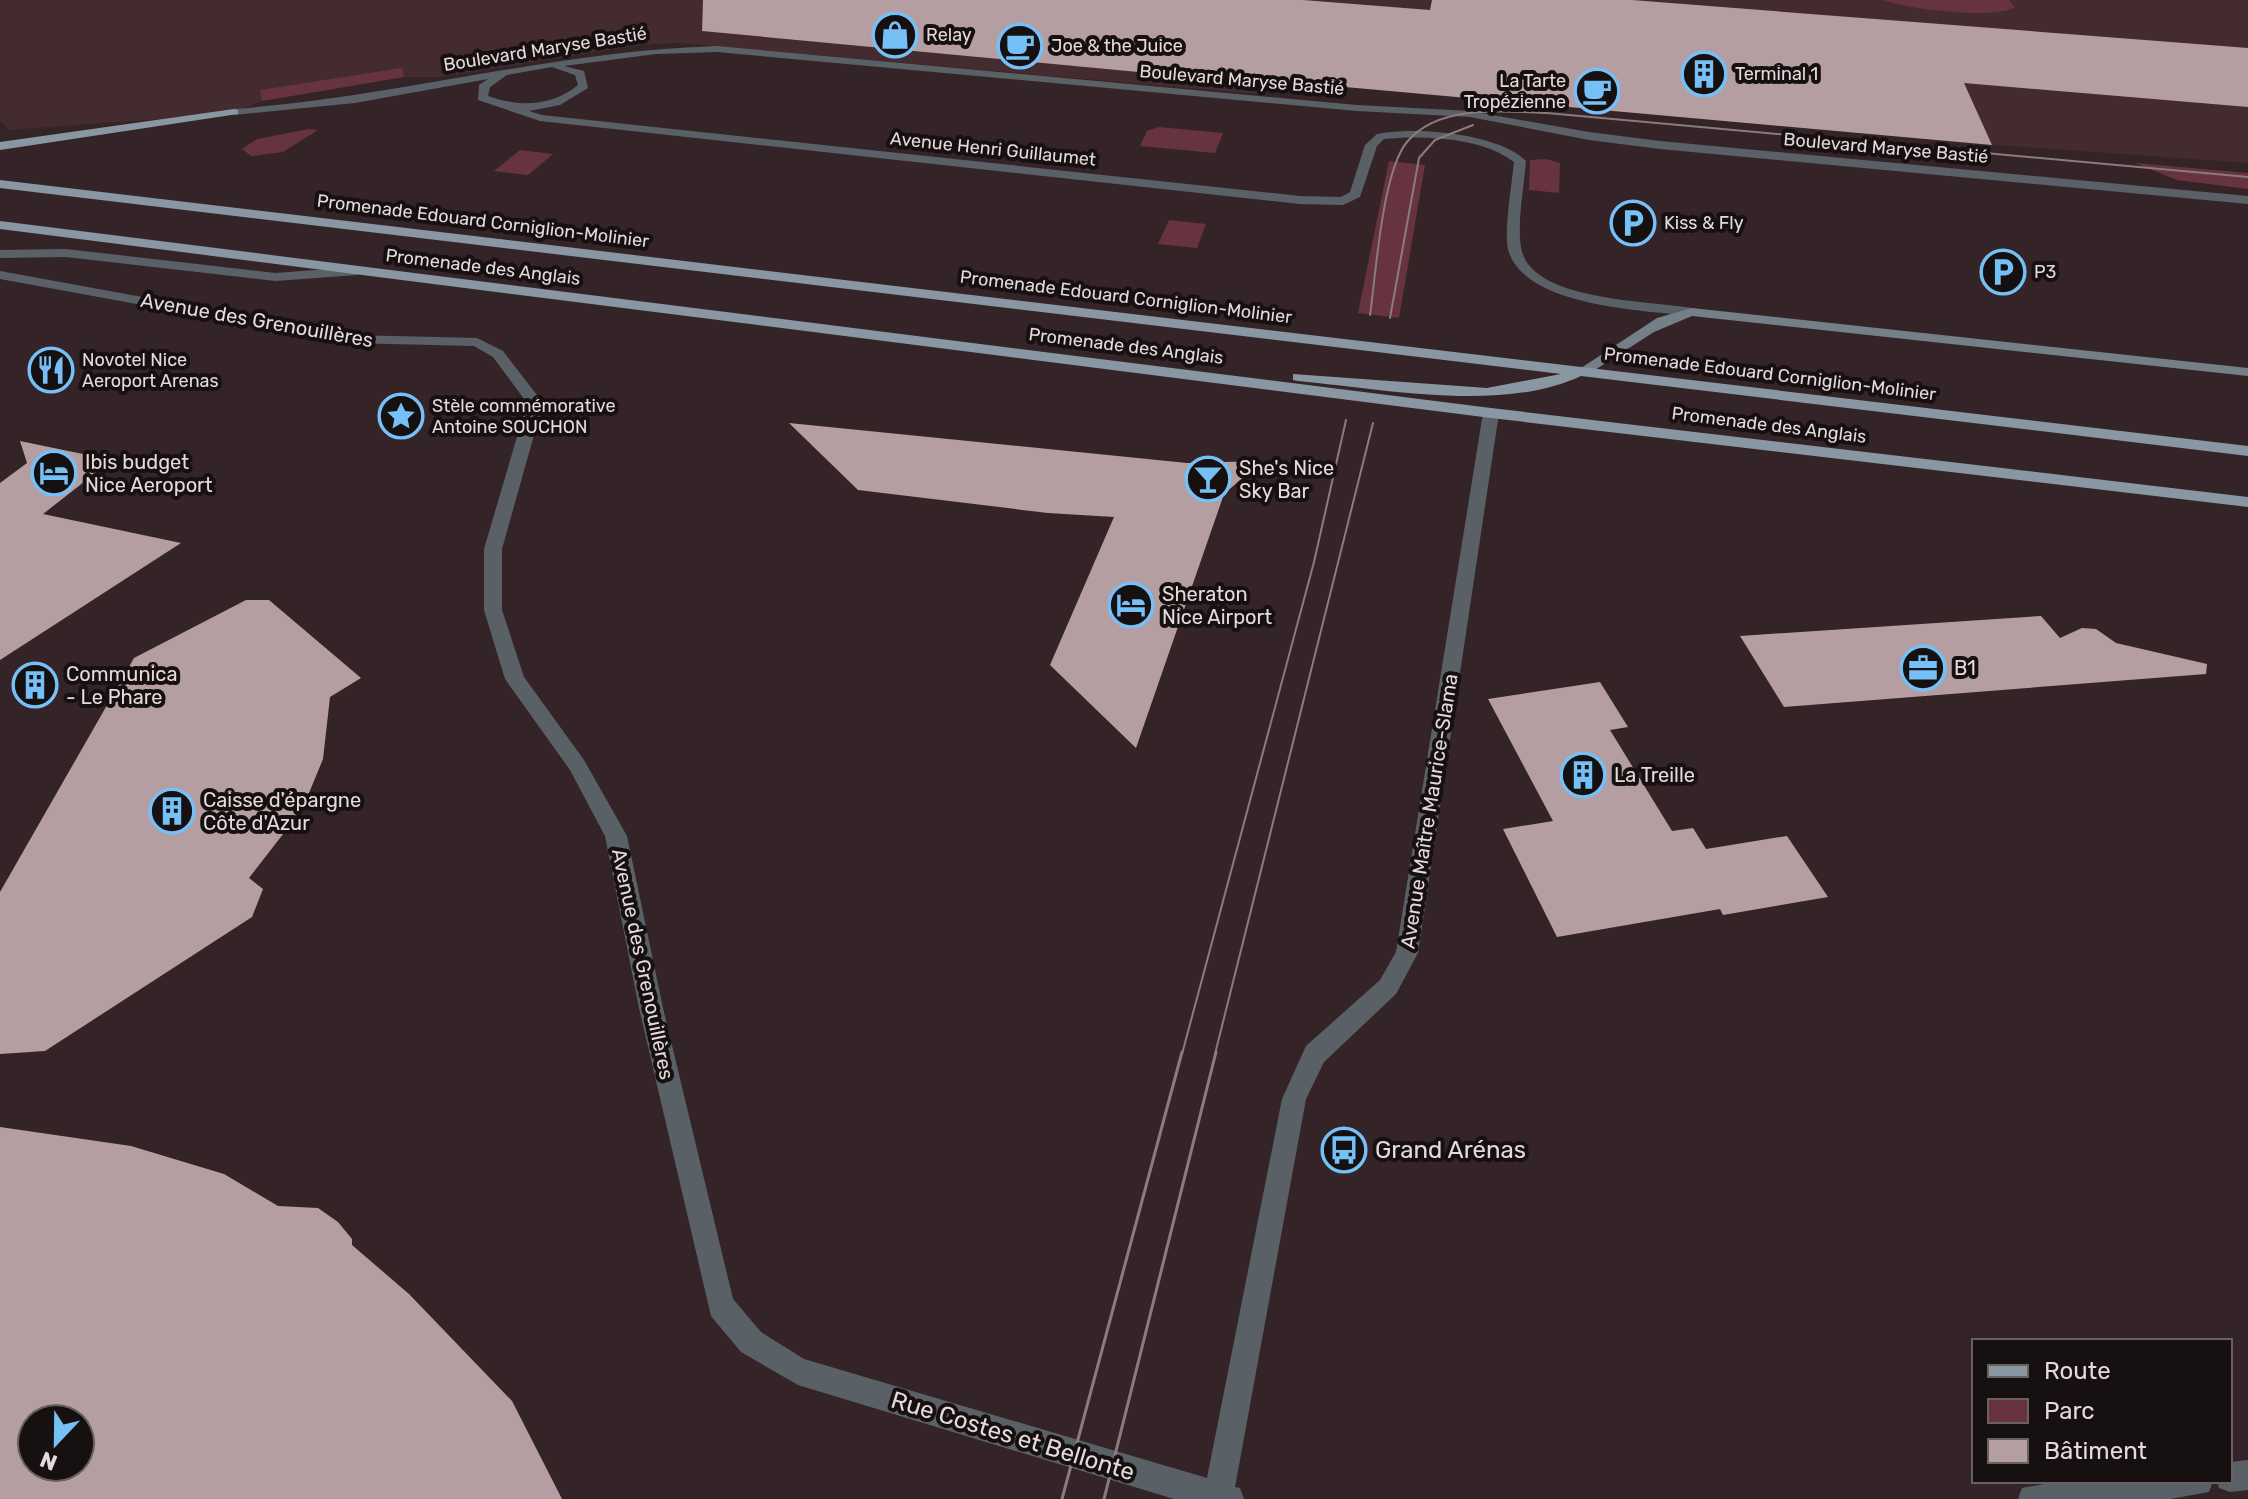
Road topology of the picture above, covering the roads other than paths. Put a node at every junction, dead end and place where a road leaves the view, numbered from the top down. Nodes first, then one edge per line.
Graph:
1 (524, 69) junction
2 (413, 89) junction
3 (458, 93) dead end
4 (473, 98) dead end
5 (495, 105) junction
6 (234, 112) joint
7 (0, 146) edge
8 (0, 184) edge
9 (2248, 200) edge
10 (0, 225) edge
11 (0, 254) edge
12 (357, 271) junction
13 (0, 275) edge
14 (1692, 312) junction
15 (1582, 372) junction
16 (2248, 372) edge
17 (1209, 376) junction
18 (1491, 413) junction
19 (2248, 451) edge
20 (2248, 502) edge
21 (798, 1371) joint
22 (2180, 1483) edge
23 (1222, 1498) edge
24 (2033, 1499) edge

1 - 2 street, Boulevard Maryse Bastié
1 - 5 street
1 - 5 street
1 - 9 street, Boulevard Maryse Bastié
2 - 3 street
2 - 6 street, Boulevard Maryse Bastié
4 - 5 street
5 - 14 street, Avenue Henri Guillaumet
6 - 7 main road
8 - 15 main road, Promenade Edouard Corniglion-Molinier
10 - 12 main road, Promenade des Anglais
11 - 12 street, Avenue des Grenouillères
12 - 17 main road, Promenade des Anglais
13 - 21 street, Avenue des Grenouillères
14 - 15 street
14 - 16 street
15 - 17 main road
15 - 19 main road, Promenade Edouard Corniglion-Molinier
17 - 18 main road, Promenade des Anglais
18 - 20 main road, Promenade des Anglais
18 - 23 street, Avenue Maître Maurice-Slama
21 - 23 street, Rue Costes et Bellonte
22 - 24 street

